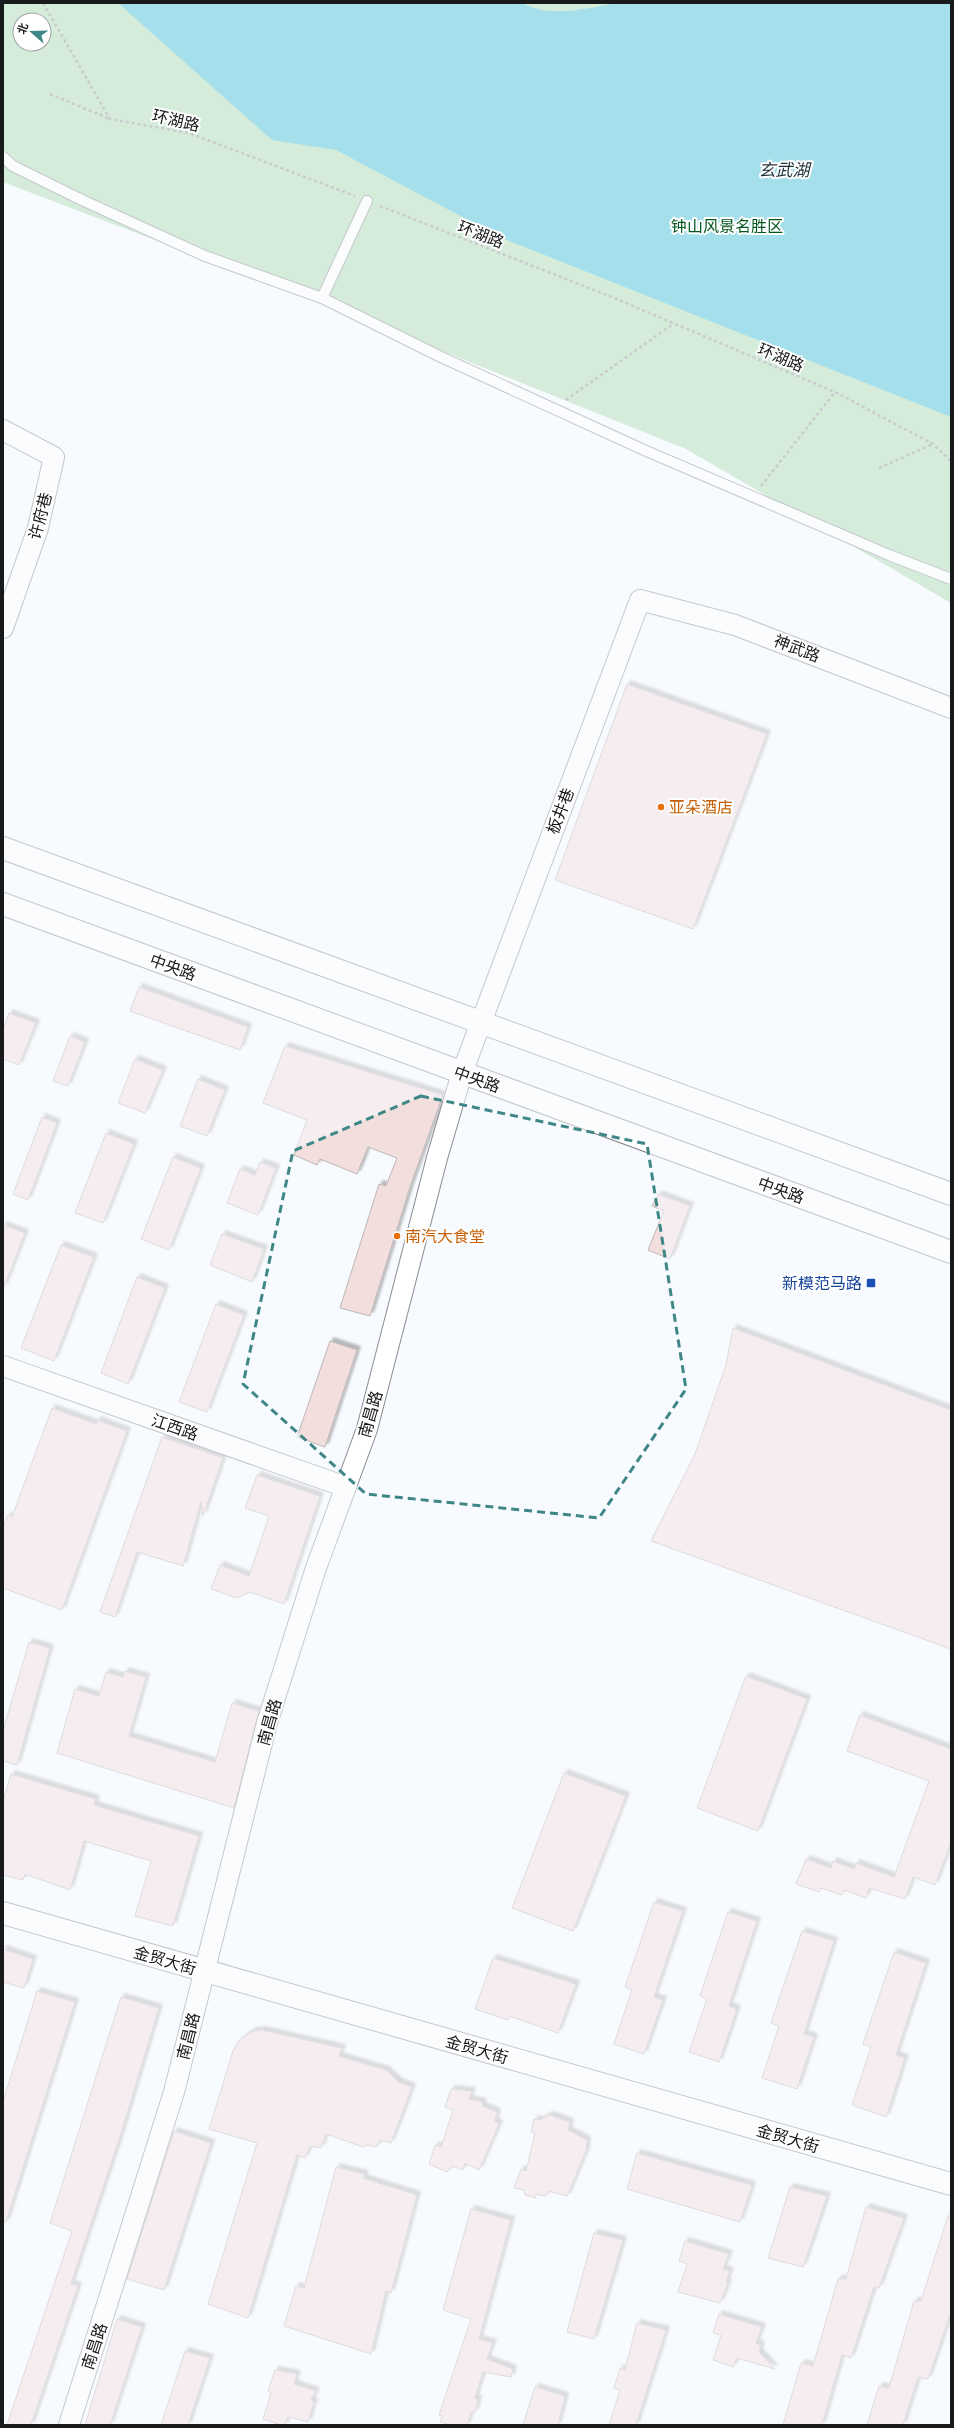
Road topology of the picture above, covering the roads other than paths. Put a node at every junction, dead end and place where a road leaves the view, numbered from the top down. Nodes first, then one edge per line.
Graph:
1 (3, 157) edge
2 (366, 201) road end
3 (322, 298) junction
4 (3, 430) edge
5 (951, 579) edge
6 (640, 600) joint
7 (3, 628) edge
8 (951, 708) edge
9 (3, 848) edge
10 (3, 904) edge
11 (480, 1022) junction
12 (462, 1073) junction
13 (951, 1194) edge
14 (951, 1252) edge
15 (3, 1366) edge
16 (346, 1487) junction
17 (3, 1913) edge
18 (205, 1971) junction
19 (951, 2184) edge
20 (69, 2425) edge

1 - 3 lane
2 - 3 lane
3 - 5 lane
4 - 7 street, 许府巷
6 - 8 street, 神武路
6 - 11 street, 板井巷
9 - 11 main road
10 - 12 main road, 中央路
11 - 12 street, 南昌路
11 - 13 main road
12 - 14 main road, 中央路
12 - 16 street, 南昌路
15 - 16 street, 江西路
16 - 18 street, 南昌路
17 - 18 main road, 金贸大街
18 - 19 main road, 金贸大街
18 - 20 street, 南昌路

